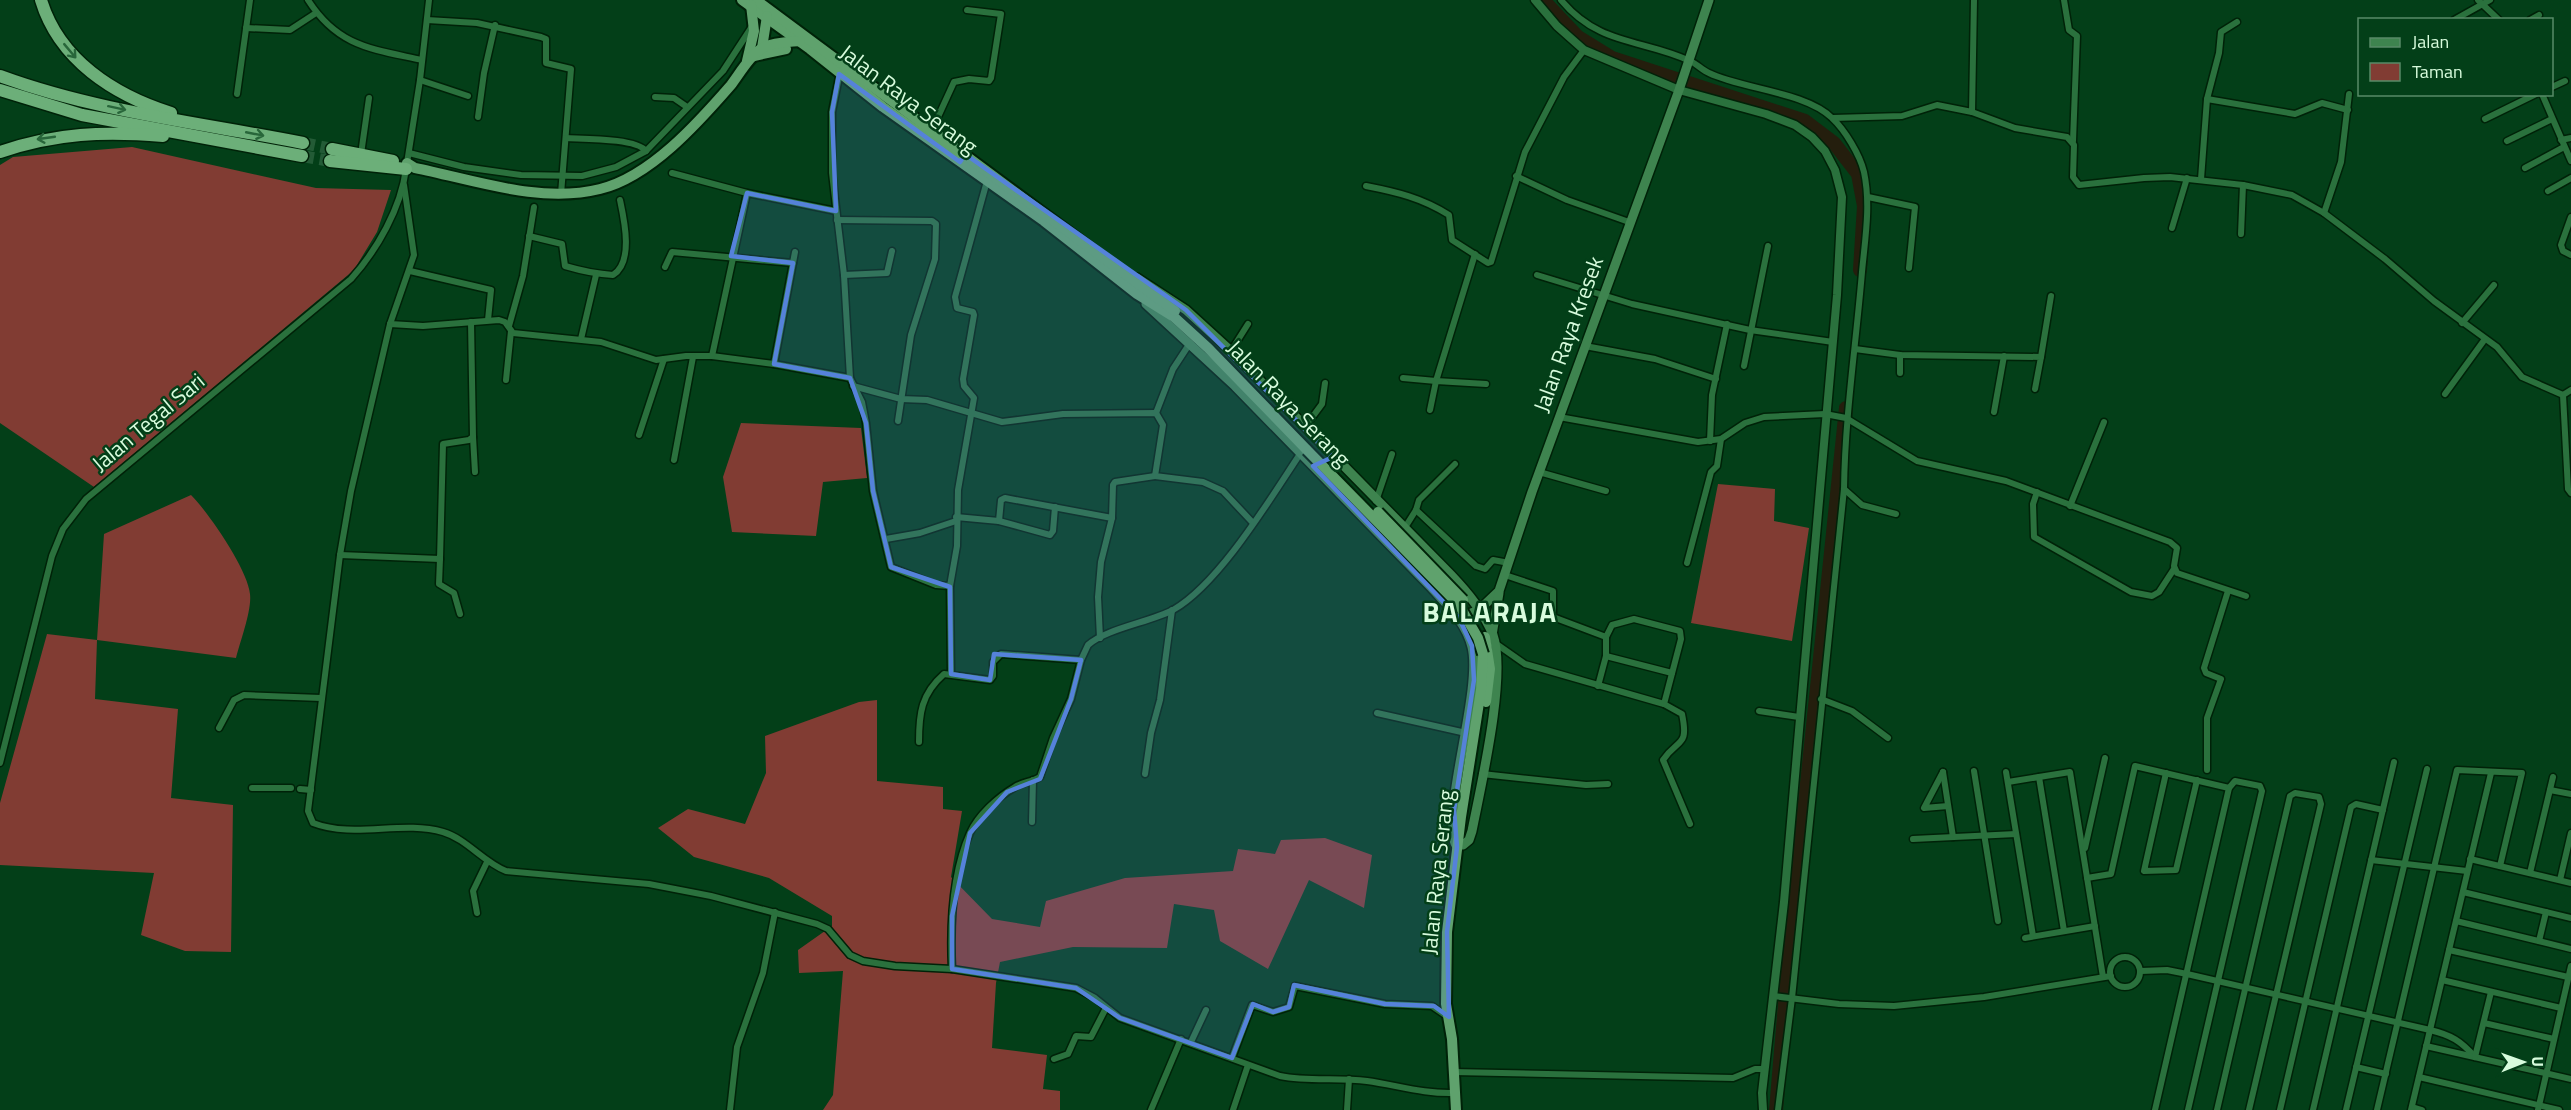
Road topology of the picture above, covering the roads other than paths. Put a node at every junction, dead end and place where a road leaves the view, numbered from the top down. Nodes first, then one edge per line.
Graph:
1 (41, 0) edge
2 (250, 0) edge
3 (308, 0) edge
4 (429, 0) edge
5 (1535, 0) edge
6 (1561, 0) edge
7 (1709, 0) edge
8 (1974, 0) edge
9 (2064, 0) edge
10 (2484, 1) edge
11 (750, 2) edge
12 (967, 10) dead end
13 (316, 13) junction
14 (767, 14) junction
15 (2539, 15) dead end
16 (2457, 18) edge
17 (2497, 18) edge
18 (2534, 18) edge
19 (427, 20) junction
20 (2237, 22) dead end
21 (754, 24) junction
22 (495, 25) junction
23 (246, 28) junction
24 (799, 41) junction
25 (811, 45) junction
26 (1584, 50) junction
27 (758, 52) junction
28 (422, 60) junction
29 (1688, 63) junction
30 (745, 67) junction
31 (841, 69) junction
32 (0, 76) edge
33 (420, 80) junction
34 (2565, 81) dead end
35 (2553, 87) edge
36 (1680, 88) junction
37 (0, 90) edge
38 (237, 94) dead end
39 (2349, 94) dead end
40 (468, 96) dead end
41 (2532, 96) edge
42 (2542, 96) edge
43 (655, 97) dead end
44 (369, 98) dead end
45 (2207, 99) junction
46 (687, 107) junction
47 (2348, 110) junction
48 (1972, 112) junction
49 (478, 117) dead end
50 (1833, 118) junction
51 (2485, 118) dead end
52 (2552, 119) junction
53 (207, 124) junction
54 (930, 133) junction
55 (566, 138) junction
56 (2571, 138) edge
57 (209, 140) junction
58 (2073, 141) junction
59 (2507, 141) dead end
60 (2563, 144) junction
61 (0, 152) edge
62 (646, 152) junction
63 (361, 154) junction
64 (962, 158) junction
65 (2571, 162) edge
66 (409, 163) junction
67 (2525, 168) dead end
68 (672, 173) dead end
69 (1516, 176) junction
70 (562, 177) junction
71 (2187, 178) junction
72 (2571, 178) edge
73 (2200, 179) junction
74 (987, 181) junction
75 (404, 185) junction
76 (2243, 185) junction
77 (1366, 186) dead end
78 (2548, 191) dead end
79 (747, 193) junction
80 (561, 194) junction
81 (1868, 197) junction
82 (620, 200) dead end
83 (534, 207) dead end
84 (836, 211) junction
85 (2324, 213) junction
86 (2571, 217) edge
87 (837, 220) junction
88 (1629, 222) junction
89 (2172, 228) dead end
90 (2241, 234) dead end
91 (529, 236) junction
92 (1768, 246) dead end
93 (892, 251) dead end
94 (795, 252) dead end
95 (1475, 254) junction
96 (2571, 255) edge
97 (731, 256) junction
98 (793, 263) junction
99 (665, 267) dead end
100 (1909, 268) dead end
101 (410, 271) junction
102 (1115, 271) junction
103 (596, 275) junction
104 (844, 275) junction
105 (1537, 275) dead end
106 (2494, 285) dead end
107 (1604, 294) junction
108 (2051, 296) dead end
109 (488, 320) junction
110 (471, 322) junction
111 (2462, 323) junction
112 (390, 324) junction
113 (1248, 324) dead end
114 (1727, 324) junction
115 (510, 328) junction
116 (1750, 330) junction
117 (581, 339) junction
118 (2485, 339) junction
119 (1833, 342) junction
120 (1191, 343) junction
121 (1585, 346) junction
122 (1855, 349) junction
123 (1230, 351) junction
124 (1900, 355) junction
125 (712, 356) junction
126 (2004, 356) junction
127 (693, 357) junction
128 (2041, 357) junction
129 (664, 359) junction
130 (774, 364) junction
131 (1744, 366) dead end
132 (1900, 373) dead end
133 (850, 378) junction
134 (1403, 378) dead end
135 (1716, 379) junction
136 (506, 380) dead end
137 (1436, 381) junction
138 (1325, 383) dead end
139 (1486, 384) dead end
140 (853, 386) junction
141 (2035, 389) dead end
142 (2571, 390) edge
143 (2445, 394) dead end
144 (2563, 395) junction
145 (901, 399) junction
146 (1430, 410) dead end
147 (1994, 412) dead end
148 (1156, 413) junction
149 (970, 414) junction
150 (1827, 414) junction
151 (1559, 417) junction
152 (1847, 418) junction
153 (898, 421) dead end
154 (2104, 422) dead end
155 (1305, 427) junction
156 (639, 435) dead end
157 (473, 437) junction
158 (1722, 439) junction
159 (1710, 441) junction
160 (1300, 454) junction
161 (1392, 454) dead end
162 (1333, 457) junction
163 (674, 460) dead end
164 (1455, 464) dead end
165 (475, 472) dead end
166 (1539, 472) junction
167 (1321, 475) junction
168 (1155, 476) junction
169 (1844, 489) junction
170 (1606, 491) dead end
171 (2037, 492) junction
172 (2571, 493) edge
173 (1376, 501) junction
174 (2070, 506) junction
175 (1055, 507) junction
176 (1416, 510) junction
177 (1896, 514) dead end
178 (1112, 518) junction
179 (956, 519) junction
180 (999, 521) junction
181 (1253, 523) junction
182 (1404, 529) junction
183 (886, 539) junction
184 (340, 555) junction
185 (440, 559) junction
186 (1509, 563) junction
187 (1687, 563) dead end
188 (2174, 569) junction
189 (1451, 575) junction
190 (1505, 575) junction
191 (950, 586) junction
192 (1431, 587) junction
193 (1499, 591) junction
194 (2228, 591) junction
195 (2246, 596) dead end
196 (1173, 610) junction
197 (1479, 610) junction
198 (460, 614) dead end
199 (1459, 618) junction
200 (1606, 637) junction
201 (1100, 638) junction
202 (1494, 639) junction
203 (1606, 656) junction
204 (1081, 660) junction
205 (1672, 673) junction
206 (951, 674) junction
207 (1598, 686) junction
208 (321, 698) junction
209 (1821, 699) junction
210 (1664, 704) junction
211 (1759, 711) dead end
212 (1377, 713) dead end
213 (1799, 717) junction
214 (219, 728) dead end
215 (1466, 733) junction
216 (1888, 738) dead end
217 (919, 742) dead end
218 (2105, 758) dead end
219 (2394, 762) dead end
220 (0, 763) edge
221 (2427, 769) dead end
222 (2207, 770) dead end
223 (1974, 771) dead end
224 (2006, 772) dead end
225 (2166, 773) junction
226 (2491, 773) junction
227 (1145, 774) dead end
228 (1482, 774) junction
229 (2039, 777) junction
230 (2553, 777) dead end
231 (1033, 780) junction
232 (2197, 780) junction
233 (2008, 782) junction
234 (1608, 784) dead end
235 (252, 788) dead end
236 (291, 788) dead end
237 (2229, 788) junction
238 (300, 789) dead end
239 (311, 790) junction
240 (2550, 790) junction
241 (2571, 794) edge
242 (1948, 806) junction
243 (2383, 810) junction
244 (1032, 822) dead end
245 (1690, 824) dead end
246 (2571, 833) edge
247 (2016, 834) junction
248 (1984, 835) junction
249 (1953, 837) junction
250 (1913, 839) dead end
251 (1460, 846) junction
252 (2083, 854) junction
253 (2470, 859) junction
254 (2372, 860) junction
255 (487, 861) junction
256 (2405, 864) junction
257 (2500, 866) junction
258 (2434, 867) junction
259 (2467, 872) junction
260 (2530, 873) junction
261 (2087, 878) junction
262 (2560, 880) junction
263 (2571, 883) edge
264 (2463, 892) junction
265 (775, 912) junction
266 (2546, 912) junction
267 (477, 913) dead end
268 (2571, 918) edge
269 (1998, 921) dead end
270 (2456, 921) junction
271 (2095, 926) junction
272 (2064, 931) junction
273 (2033, 936) junction
274 (2025, 938) dead end
275 (2539, 941) junction
276 (2571, 949) edge
277 (2449, 950) junction
278 (2571, 966) edge
279 (952, 969) junction
280 (2141, 971) junction
281 (2187, 974) junction
282 (2111, 976) junction
283 (2103, 977) junction
284 (2568, 977) junction
285 (2442, 980) junction
286 (2218, 981) junction
287 (2246, 987) junction
288 (2491, 992) junction
289 (2276, 994) junction
290 (1774, 996) junction
291 (1790, 998) junction
292 (2306, 1001) junction
293 (1106, 1008) junction
294 (2337, 1008) junction
295 (2561, 1008) junction
296 (1206, 1010) dead end
297 (1448, 1015) junction
298 (2369, 1015) junction
299 (2398, 1022) junction
300 (2484, 1023) junction
301 (2430, 1029) junction
302 (1181, 1039) junction
303 (2554, 1039) junction
304 (1191, 1042) junction
305 (2426, 1046) junction
306 (2475, 1057) junction
307 (1232, 1058) junction
308 (1054, 1059) dead end
309 (1248, 1065) junction
310 (2356, 1067) junction
311 (1765, 1069) junction
312 (1453, 1072) junction
313 (2546, 1073) junction
314 (2386, 1074) junction
315 (2419, 1077) junction
316 (1349, 1079) junction
317 (2571, 1079) edge
318 (1454, 1092) junction
319 (1456, 1108) edge
320 (2538, 1108) edge
321 (2412, 1109) edge
322 (730, 1110) edge
323 (1151, 1110) edge
324 (1233, 1110) edge
325 (1347, 1110) edge
326 (1763, 1110) edge
327 (1778, 1110) edge
328 (2155, 1110) edge
329 (2188, 1110) edge
330 (2217, 1110) edge
331 (2249, 1110) edge
332 (2280, 1110) edge
333 (2313, 1110) edge
334 (2346, 1110) edge
335 (2378, 1110) edge
336 (2422, 1110) edge
337 (2559, 1110) edge

1 -> 53 highway
2 - 23 street
3 - 13 street
4 - 19 street, Jalan Tegal Sari
5 - 26 street
6 - 29 street
7 - 29 main road, Jalan Raya Kresek
8 - 48 street
9 - 58 street
10 - 16 street
10 - 17 street
11 - 14 highway, Jalan Raya Serang
11 - 21 highway
12 - 54 street
13 - 23 street
13 - 28 street
14 - 24 highway, Jalan Raya Serang
14 - 25 highway, Jalan Raya Serang
14 - 27 highway
15 - 18 street
19 - 22 street
19 - 28 street, Jalan Tegal Sari
20 - 45 street
21 - 30 highway
21 - 46 street
22 - 49 street
22 - 55 street
23 - 38 street
24 - 25 highway, Jalan Raya Serang
24 - 27 highway
25 - 27 highway
25 - 31 highway, Jalan Raya Serang
26 - 36 street
26 - 69 street
27 - 30 highway
28 - 33 street, Jalan Tegal Sari
29 - 36 main road, Jalan Raya Kresek
29 - 50 street
30 - 80 highway
31 - 54 highway, Jalan Raya Serang
31 - 84 street
32 -> 53 highway
33 - 40 street
33 - 66 street, Jalan Tegal Sari
34 - 35 street
36 - 88 main road, Jalan Raya Kresek
36 - 119 street
37 - 57 highway
39 - 47 street
41 - 51 street
42 - 52 street
43 - 46 street
44 - 63 street
45 - 47 street
45 - 73 street
46 - 62 street
47 - 85 street
48 - 50 street
48 - 58 street
50 - 81 street
52 - 59 street
52 - 60 street
53 -> 57 highway
54 - 64 highway, Jalan Raya Serang
55 - 62 street
55 - 70 street
56 - 60 street
57 -> 61 highway
58 - 71 street
60 - 65 street
60 - 67 street
62 - 70 street
63 - 66 highway
63 - 66 highway
64 - 74 highway, Jalan Raya Serang
64 - 102 highway, Jalan Raya Serang
66 - 70 street
66 - 75 street, Jalan Tegal Sari
66 - 80 highway
68 - 79 street
69 - 88 street
69 - 95 street
70 - 80 street
71 - 73 street
71 - 89 street
72 - 78 street
73 - 76 street
74 - 102 highway, Jalan Raya Serang
74 - 149 street
75 - 101 street
75 - 220 street, Jalan Tegal Sari
76 - 85 street
76 - 90 street
77 - 95 street
79 - 84 street
79 - 97 street
81 - 100 street
81 - 122 street
82 - 103 street
83 - 91 street
84 - 87 street
85 - 111 street
86 - 96 street
87 - 104 street
87 - 145 street
88 - 107 main road, Jalan Raya Kresek
91 - 103 street
91 - 115 street
92 - 116 street
93 - 104 street
94 - 98 street
95 - 137 street
97 - 98 street
97 - 99 street
97 - 125 street
98 - 130 street
101 - 109 street
101 - 112 street
102 - 120 main road
102 - 123 main road
102 - 251 highway, Jalan Raya Serang, bridge
103 - 117 street
104 - 133 street
105 - 107 street
106 - 111 street
107 - 114 street
107 - 121 main road, Jalan Raya Kresek
108 - 128 street
109 - 110 street
109 - 115 street
110 - 112 street
110 - 157 street
111 - 118 street
112 - 184 street
113 - 123 street
114 - 116 street
114 - 135 street
115 - 117 street
115 - 136 street
116 - 119 street
116 - 131 street
117 - 129 street
118 - 143 street
118 - 144 street
119 - 150 street
120 - 148 street
120 - 160 main road
121 - 135 street
121 - 151 main road, Jalan Raya Kresek
122 - 124 street
122 - 152 street
123 - 155 main road
124 - 126 street
124 - 132 street
125 - 127 street
125 - 130 street
126 - 128 street
126 - 147 street
127 - 129 street
127 - 163 street
128 - 141 street
129 - 156 street
130 - 133 street
133 - 140 street
134 - 137 street
135 - 159 street
137 - 139 street
137 - 146 street
138 - 155 street
140 - 145 street
140 - 183 street
142 - 144 street
144 - 172 street
145 - 149 street
145 - 153 street
148 - 149 street
148 - 168 street
149 - 179 street
150 - 152 street
150 - 158 street
150 - 213 street
151 - 159 street
151 - 166 main road, Jalan Raya Kresek
152 - 169 street
152 - 171 street
154 - 174 street
155 - 162 main road
157 - 165 street
157 - 185 street
158 - 159 street
158 - 187 street
160 - 167 main road
160 - 181 street
161 - 173 street
162 - 167 main road
162 - 173 main road
164 - 176 street
166 - 170 street
166 - 186 main road, Jalan Raya Kresek
167 - 192 main road
168 - 178 street
168 - 181 street
169 - 177 street
169 - 209 street
171 - 174 street
171 - 188 street
173 - 182 main road
174 - 188 street
175 - 178 street
175 - 180 street
175 - 180 street
176 - 182 street
176 - 186 street
178 - 201 street
179 - 180 street
179 - 183 street
179 - 191 street
181 - 196 street
182 - 189 main road
183 - 191 street
184 - 185 street
184 - 208 street
185 - 198 street
186 - 190 main road, Jalan Raya Kresek
188 - 194 street
189 - 192 main road
189 - 197 main road
190 - 193 main road, Jalan Raya Kresek
190 - 200 street
191 - 206 street
192 - 199 main road
193 - 197 main road, Jalan Raya Kresek
193 - 202 main road
194 - 195 street
194 - 222 street
196 - 201 street
196 - 227 street
197 - 199 main road
197 - 202 main road
199 - 215 main road
200 - 203 street
200 - 205 street
201 - 204 street
202 - 207 street
202 - 228 main road
203 - 205 street
203 - 207 street
204 - 206 street
204 - 231 street
205 - 210 street
206 - 217 street
207 - 210 street
208 - 214 street
208 - 239 street
209 - 216 street
209 - 291 street
210 - 245 street
211 - 213 street
212 - 215 street
213 - 290 street
215 - 251 main road
218 - 252 street
219 - 243 street
221 - 256 street
223 - 248 street
224 - 233 street
225 - 232 street
225 - 232 street
225 - 261 street
226 - 253 street
226 - 257 street
226 - 258 street
228 - 234 street
228 - 251 main road
229 - 233 street
229 - 252 street
229 - 272 street
230 - 240 street
231 - 244 street
231 - 279 street
232 - 237 street
233 - 247 street
235 - 236 street
237 - 281 street
237 - 286 street
238 - 239 street
239 - 255 street
240 - 241 street
240 - 260 street
242 - 242 street
242 - 249 street
243 - 254 street
243 - 292 street
246 - 262 street
247 - 248 street
247 - 273 street
248 - 249 street
248 - 269 street
249 - 250 street
251 - 297 highway, Jalan Raya Serang
252 - 261 street
253 - 257 street
253 - 259 street
254 - 256 street
254 - 294 street
255 - 265 street
255 - 267 street
256 - 258 street
256 - 298 street
257 - 260 street
258 - 259 street
258 - 299 street
259 - 264 street
260 - 262 street
261 - 271 street
262 - 263 street
264 - 266 street
264 - 270 street
265 - 279 street
265 - 322 street
266 - 268 street
266 - 275 street
270 - 275 street
270 - 277 street
271 - 272 street
271 - 283 street
272 - 273 street
273 - 274 street
275 - 276 street
277 - 284 street
277 - 285 street
278 - 284 street
279 - 293 street
280 - 281 street
280 - 282 street
280 - 282 street
281 - 286 street
281 - 328 street
282 - 283 street
283 - 291 street
284 - 295 street
285 - 288 street
285 - 301 street
286 - 287 street
286 - 329 street
287 - 289 street
287 - 289 street
287 - 330 street
288 - 295 street
288 - 300 street
289 - 292 street
289 - 331 street
290 - 291 street
290 - 311 street
291 - 327 street
292 - 294 street
292 - 332 street
293 - 302 street
293 - 308 street
294 - 298 street
294 - 333 street
295 - 303 street
296 - 304 street
297 - 307 street
297 - 312 highway, Jalan Raya Serang
298 - 299 street
298 - 310 street
299 - 301 street
299 - 314 street
300 - 303 street
300 - 306 street
301 - 305 street
301 - 306 street
302 - 304 street
302 - 323 street
303 - 313 street
304 - 307 street
305 - 306 street
305 - 315 street
306 - 313 street
307 - 309 street
309 - 316 street
309 - 324 street
310 - 314 street
310 - 334 street
311 - 312 street
311 - 326 street
312 - 318 highway, Jalan Raya Serang
313 - 317 street
313 - 320 street
314 - 335 street
315 - 320 street
315 - 321 street
316 - 318 street
316 - 325 street
318 - 319 highway, Jalan Raya Serang
320 - 337 street
321 - 336 street

